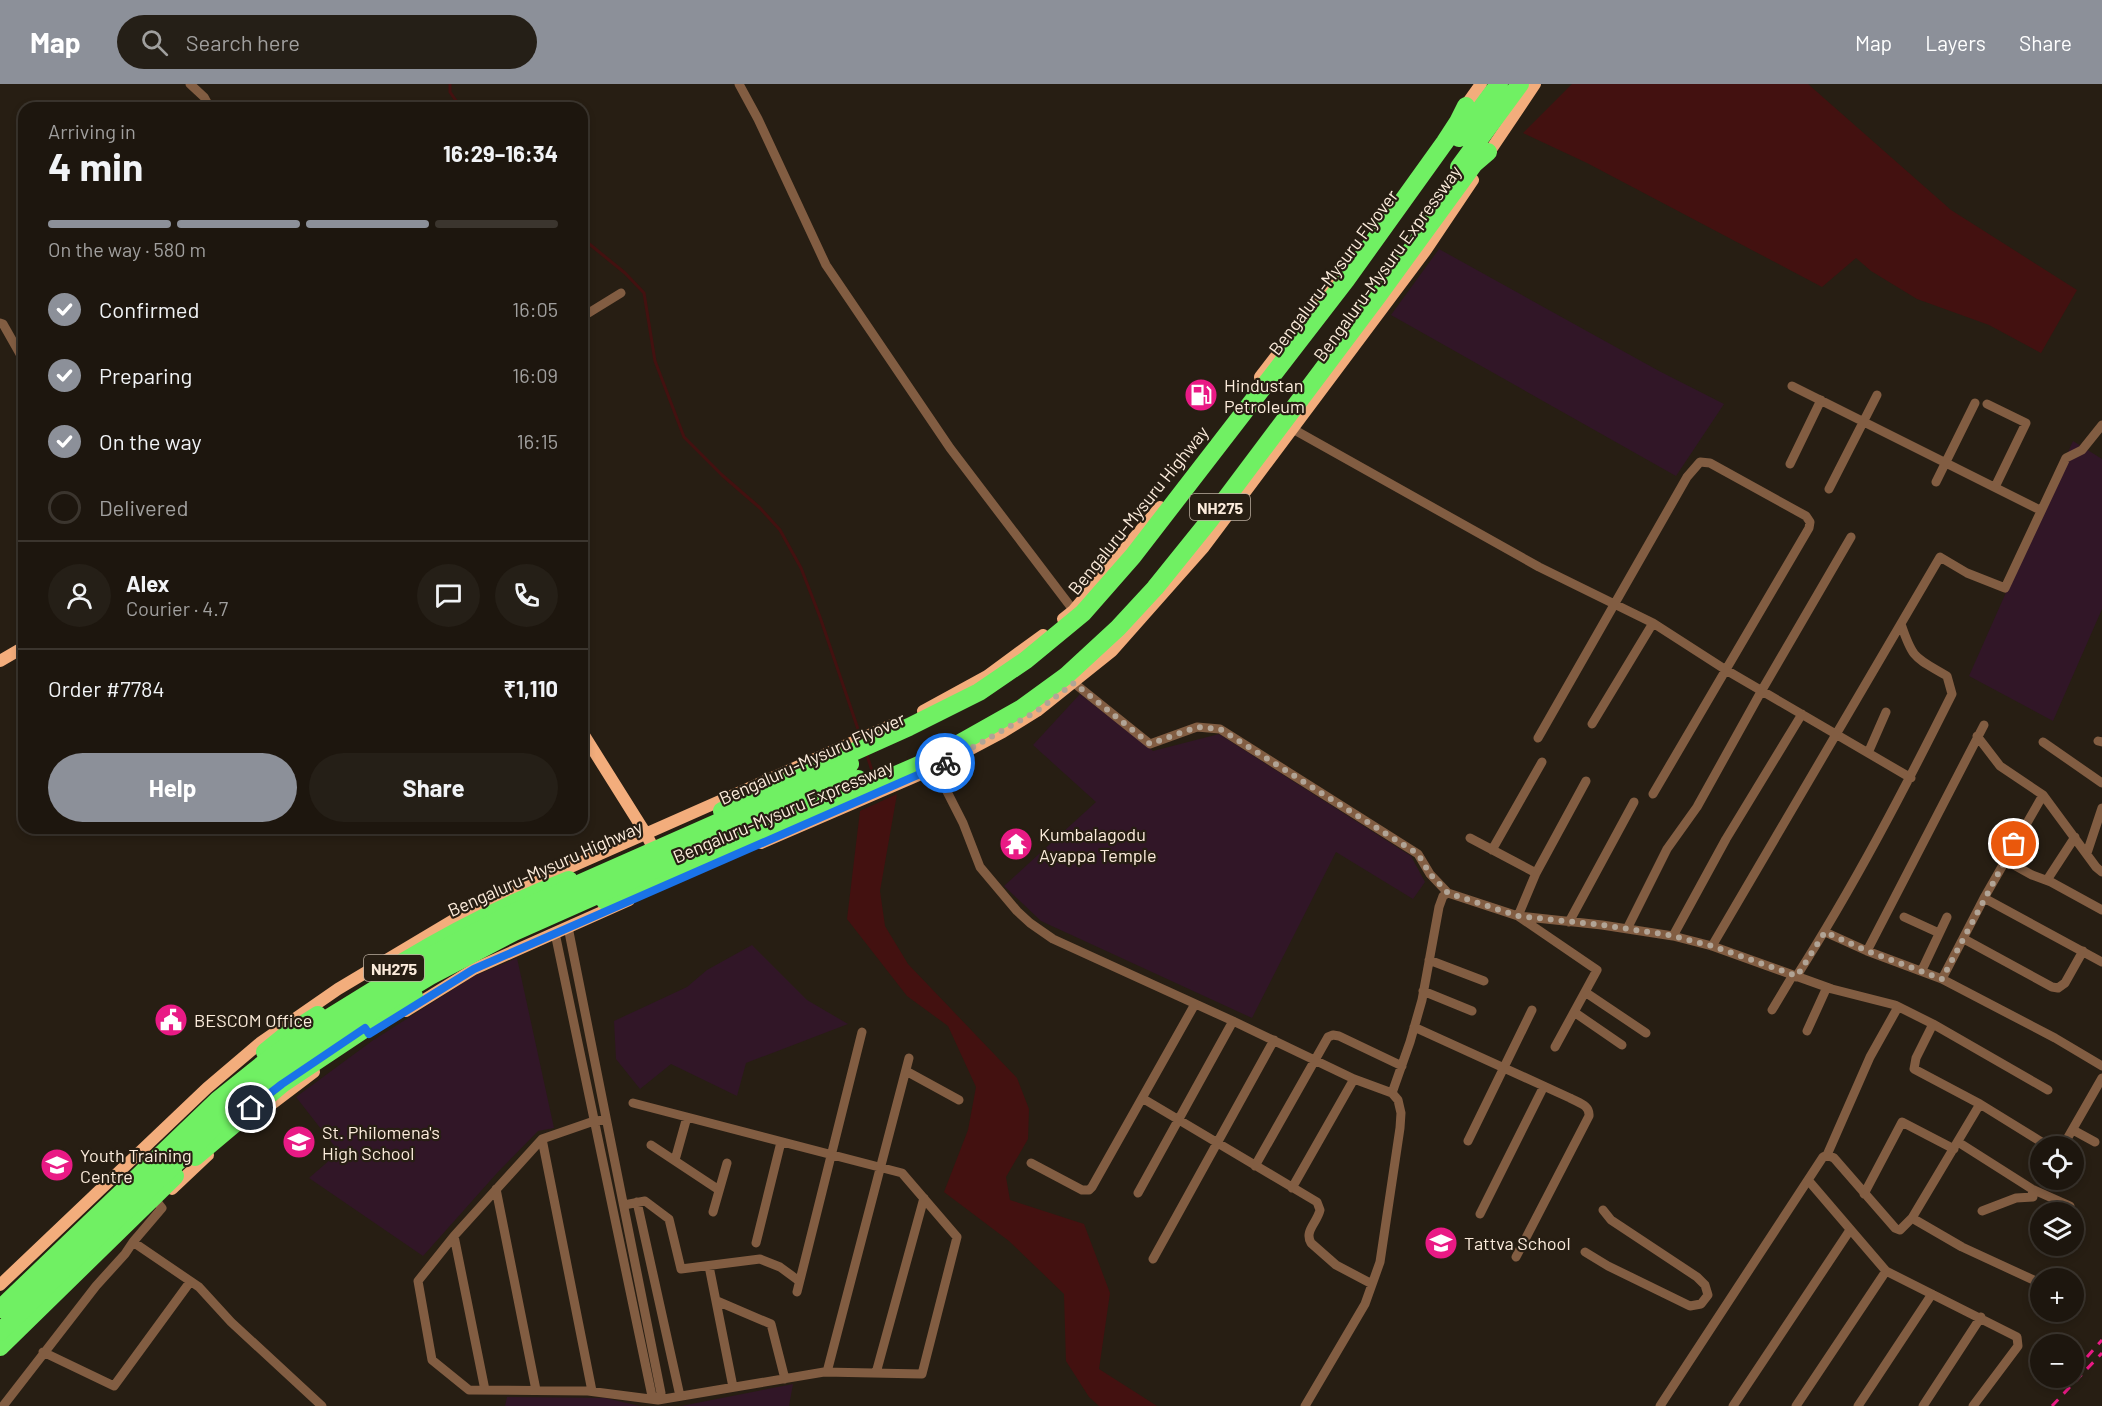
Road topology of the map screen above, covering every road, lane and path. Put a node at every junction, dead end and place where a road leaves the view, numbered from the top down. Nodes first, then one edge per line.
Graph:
1 (190, 84) edge
2 (739, 84) edge
3 (1481, 84) edge
4 (1499, 84) edge
5 (1520, 84) edge
6 (1535, 84) edge
7 (207, 102) edge
8 (1466, 106) joint
9 (1488, 152) junction
10 (621, 293) dead end
11 (588, 313) edge
12 (0, 323) edge
13 (18, 350) edge
14 (1792, 386) dead end
15 (1877, 395) dead end
16 (1821, 400) junction
17 (1975, 403) dead end
18 (1987, 404) dead end
19 (1863, 421) junction
20 (2102, 425) edge
21 (1292, 428) junction
22 (1946, 462) junction
23 (1790, 464) dead end
24 (1936, 482) dead end
25 (1995, 487) junction
26 (1829, 489) dead end
27 (2040, 510) junction
28 (1851, 537) dead end
29 (1615, 603) junction
30 (1076, 614) junction
31 (1653, 623) junction
32 (1901, 624) junction
33 (18, 650) edge
34 (0, 661) edge
35 (1726, 670) junction
36 (1074, 683) junction
37 (1762, 690) junction
38 (1886, 712) dead end
39 (1802, 714) junction
40 (1592, 724) dead end
41 (1984, 725) dead end
42 (1836, 735) junction
43 (1977, 736) junction
44 (1538, 738) dead end
45 (588, 741) edge
46 (2043, 742) dead end
47 (1868, 753) junction
48 (1542, 762) dead end
49 (935, 768) junction
50 (1911, 778) junction
51 (1586, 781) dead end
52 (2102, 783) edge
53 (873, 786) junction
54 (1653, 794) dead end
55 (2043, 795) junction
56 (1634, 802) dead end
57 (2102, 808) edge
58 (2075, 837) junction
59 (649, 838) junction
60 (1470, 838) dead end
61 (1492, 850) junction
62 (2087, 853) junction
63 (2005, 860) junction
64 (2102, 872) edge
65 (1536, 873) junction
66 (668, 878) junction
67 (2047, 880) junction
68 (1448, 893) junction
69 (1984, 898) junction
70 (2102, 910) edge
71 (1518, 916) junction
72 (1904, 917) dead end
73 (1947, 917) dead end
74 (1569, 922) junction
75 (568, 927) junction
76 (1627, 929) junction
77 (1825, 932) junction
78 (555, 933) junction
79 (1939, 933) junction
80 (1672, 936) junction
81 (1964, 939) junction
82 (1712, 946) junction
83 (1867, 951) junction
84 (2083, 951) junction
85 (1428, 960) junction
86 (2102, 962) edge
87 (1922, 970) junction
88 (1795, 976) junction
89 (1942, 979) junction
90 (1484, 981) dead end
91 (1827, 987) junction
92 (1423, 991) junction
93 (1585, 992) junction
94 (341, 994) junction
95 (1195, 1004) junction
96 (1898, 1007) junction
97 (1532, 1010) dead end
98 (1772, 1010) dead end
99 (1472, 1011) dead end
100 (1574, 1012) junction
101 (1233, 1021) junction
102 (1933, 1023) junction
103 (1414, 1027) junction
104 (367, 1031) junction
105 (1807, 1031) dead end
106 (862, 1032) dead end
107 (1646, 1034) dead end
108 (1274, 1040) junction
109 (1622, 1045) dead end
110 (1555, 1047) dead end
111 (909, 1058) dead end
112 (1315, 1060) junction
113 (1402, 1066) junction
114 (2102, 1066) edge
115 (1503, 1068) junction
116 (906, 1071) junction
117 (2102, 1078) edge
118 (1354, 1079) junction
119 (1544, 1086) junction
120 (2048, 1090) dead end
121 (1392, 1093) junction
122 (1142, 1098) junction
123 (958, 1100) dead end
124 (633, 1104) dead end
125 (1980, 1104) junction
126 (687, 1117) junction
127 (606, 1120) junction
128 (1178, 1120) junction
129 (594, 1121) junction
130 (2073, 1130) junction
131 (2032, 1136) edge
132 (2069, 1136) edge
133 (542, 1139) junction
134 (1468, 1141) dead end
135 (781, 1142) junction
136 (2095, 1142) dead end
137 (1217, 1143) junction
138 (651, 1145) dead end
139 (1956, 1145) junction
140 (831, 1155) junction
141 (1827, 1155) junction
142 (675, 1160) junction
143 (727, 1163) dead end
144 (1031, 1163) dead end
145 (1255, 1166) junction
146 (880, 1168) junction
147 (1808, 1180) junction
148 (1292, 1188) junction
149 (2030, 1188) edge
150 (496, 1189) junction
151 (719, 1190) junction
152 (2032, 1190) edge
153 (2034, 1190) edge
154 (1138, 1192) dead end
155 (1864, 1194) junction
156 (924, 1198) junction
157 (637, 1202) junction
158 (2061, 1202) edge
159 (158, 1203) junction
160 (624, 1205) junction
161 (1603, 1210) dead end
162 (1982, 1211) dead end
163 (713, 1212) dead end
164 (1480, 1214) dead end
165 (1912, 1218) junction
166 (1850, 1230) junction
167 (454, 1236) junction
168 (133, 1242) junction
169 (756, 1243) dead end
170 (1585, 1252) dead end
171 (1516, 1257) dead end
172 (1153, 1258) dead end
173 (709, 1266) junction
174 (1886, 1271) junction
175 (2030, 1278) edge
176 (799, 1281) junction
177 (190, 1282) junction
178 (1372, 1284) junction
179 (1, 1291) edge
180 (797, 1292) dead end
181 (1932, 1294) junction
182 (717, 1301) junction
183 (1981, 1317) junction
184 (23, 1326) junction
185 (0, 1332) edge
186 (0, 1347) edge
187 (43, 1352) junction
188 (0, 1354) edge
189 (827, 1372) junction
190 (876, 1373) junction
191 (785, 1379) junction
192 (733, 1387) junction
193 (485, 1390) junction
194 (536, 1390) junction
195 (592, 1391) junction
196 (680, 1396) junction
197 (658, 1400) junction
198 (3, 1406) edge
199 (322, 1406) edge
200 (1305, 1406) edge
201 (1660, 1406) edge
202 (1733, 1406) edge
203 (1796, 1406) edge
204 (1858, 1406) edge
205 (1923, 1406) edge
206 (1973, 1406) edge

1 - 7 street
2 - 30 street
3 - 8 street, Bengaluru-Mysuru Highway / NH275
4 - 179 highway, Bengaluru-Mysuru Flyover / NH275, bridge
5 - 53 highway, Bengaluru-Mysuru Flyover / NH275
6 - 9 street, Bengaluru-Mysuru Expressway / NH275
8 - 30 highway, Bengaluru-Mysuru Highway / NH275
9 - 21 street, Bengaluru-Mysuru Expressway / NH275
9 - 53 highway, Bengaluru-Mysuru Expressway / NH275
10 - 11 street
12 - 13 street
14 - 16 street
15 - 19 street
16 - 19 street
16 - 23 street
17 - 22 street
18 - 25 street
19 - 22 street
19 - 26 street
20 - 27 street
21 - 29 street
21 - 36 street, Bengaluru-Mysuru Expressway / NH275
22 - 24 street
22 - 25 street
25 - 27 street
27 - 32 street
28 - 37 street
29 - 31 street
29 - 35 street
29 - 44 street
30 - 59 highway, Bengaluru-Mysuru Highway / NH275
31 - 35 street
31 - 40 street
32 - 42 street
32 - 50 street
33 - 34 street
35 - 37 street
35 - 54 street
36 - 49 street, Bengaluru-Mysuru Expressway / NH275
36 - 68 street
37 - 39 street
37 - 76 street
38 - 47 street
39 - 42 street
39 - 80 street
41 - 43 street
42 - 47 street
42 - 82 street
43 - 55 street
43 - 83 street
45 - 59 street
46 - 52 street
47 - 50 street
48 - 61 street
49 - 53 street, Bengaluru-Mysuru Expressway / NH275
49 - 95 street
50 - 77 street
51 - 65 street
53 - 66 highway, Bengaluru-Mysuru Expressway / NH275
53 - 185 highway, Bengaluru-Mysuru Expressway / NH275, bridge
55 - 58 street
55 - 63 street
56 - 74 street
57 - 62 street
58 - 62 street
58 - 67 street
59 - 66 street
59 - 94 highway, Bengaluru-Mysuru Highway / NH275
60 - 61 street
61 - 65 street
62 - 64 street
63 - 67 street
63 - 69 street
65 - 71 street
66 - 75 street, Bengaluru-Mysuru Expressway / NH275
66 - 104 highway, Bengaluru-Mysuru Expressway / NH275
67 - 70 street
68 - 71 street
68 - 85 street
69 - 81 street
69 - 84 street
71 - 74 street
71 - 93 street
72 - 79 street
73 - 79 street
74 - 76 street
75 - 78 street, Bengaluru-Mysuru Expressway / NH275
75 - 127 street
76 - 80 street
77 - 83 street
77 - 88 street
78 - 104 street, Bengaluru-Mysuru Expressway / NH275
78 - 129 street
79 - 87 street
80 - 82 street
81 - 84 street
81 - 89 street
82 - 88 street
83 - 87 street
84 - 86 street
85 - 90 street
85 - 92 street
87 - 89 street
88 - 91 street
88 - 98 street
89 - 114 street
91 - 96 street
91 - 105 street
92 - 99 street
92 - 103 street
93 - 100 street
93 - 107 street
94 - 104 street
94 - 179 highway, Bengaluru-Mysuru Highway / NH275
95 - 101 street
95 - 122 street
96 - 102 street
96 - 141 street
97 - 115 street
100 - 109 street
100 - 110 street
101 - 108 street
101 - 128 street
102 - 120 street
102 - 125 street
103 - 113 street
103 - 115 street
104 - 159 street, Bengaluru-Mysuru Expressway / NH275
104 - 184 highway, Bengaluru-Mysuru Expressway / NH275
106 - 140 street
108 - 112 street
108 - 137 street
111 - 116 street
112 - 113 street
112 - 118 street
112 - 145 street
113 - 121 street
115 - 119 street
115 - 134 street
116 - 123 street
116 - 146 street
117 - 130 street
118 - 121 street
118 - 148 street
119 - 164 street
119 - 171 street
121 - 178 street
122 - 128 street
122 - 144 street
124 - 126 street
125 - 131 street
125 - 139 street
126 - 135 street
126 - 142 street
127 - 129 street
127 - 160 street
128 - 137 street
128 - 154 street
129 - 133 street
129 - 197 street
130 - 132 street
130 - 136 street
133 - 150 street
133 - 195 street
135 - 140 street
135 - 169 street
137 - 145 street
137 - 172 street
138 - 142 street
139 - 149 street
139 - 155 street
139 - 165 street
140 - 146 street
140 - 176 street
141 - 147 street
141 - 155 street
142 - 151 street
143 - 151 street
145 - 148 street
146 - 156 street
146 - 189 street
147 - 166 street
147 - 201 street
148 - 178 street
150 - 167 street
150 - 194 street
151 - 163 street
152 - 162 street
153 - 158 street
155 - 165 street
156 - 190 street
156 - 190 street
157 - 160 street
157 - 173 street
157 - 196 street
159 - 168 street
159 - 188 street, Bengaluru-Mysuru Expressway / NH275
160 - 197 street
161 - 170 street
165 - 175 street
166 - 174 street
166 - 202 street
167 - 193 street
167 - 193 street
168 - 177 street
168 - 187 street
173 - 176 street
173 - 182 street
174 - 181 street
174 - 203 street
176 - 180 street
177 - 187 street
177 - 199 street
178 - 200 street
179 - 184 street
181 - 183 street
181 - 204 street
182 - 191 street
182 - 192 street
183 - 205 street
183 - 206 street
184 - 186 highway, Bengaluru-Mysuru Expressway / NH275
187 - 198 street
189 - 190 street
189 - 191 street
191 - 192 street
192 - 196 street
193 - 194 street
194 - 195 street
195 - 197 street
196 - 197 street

